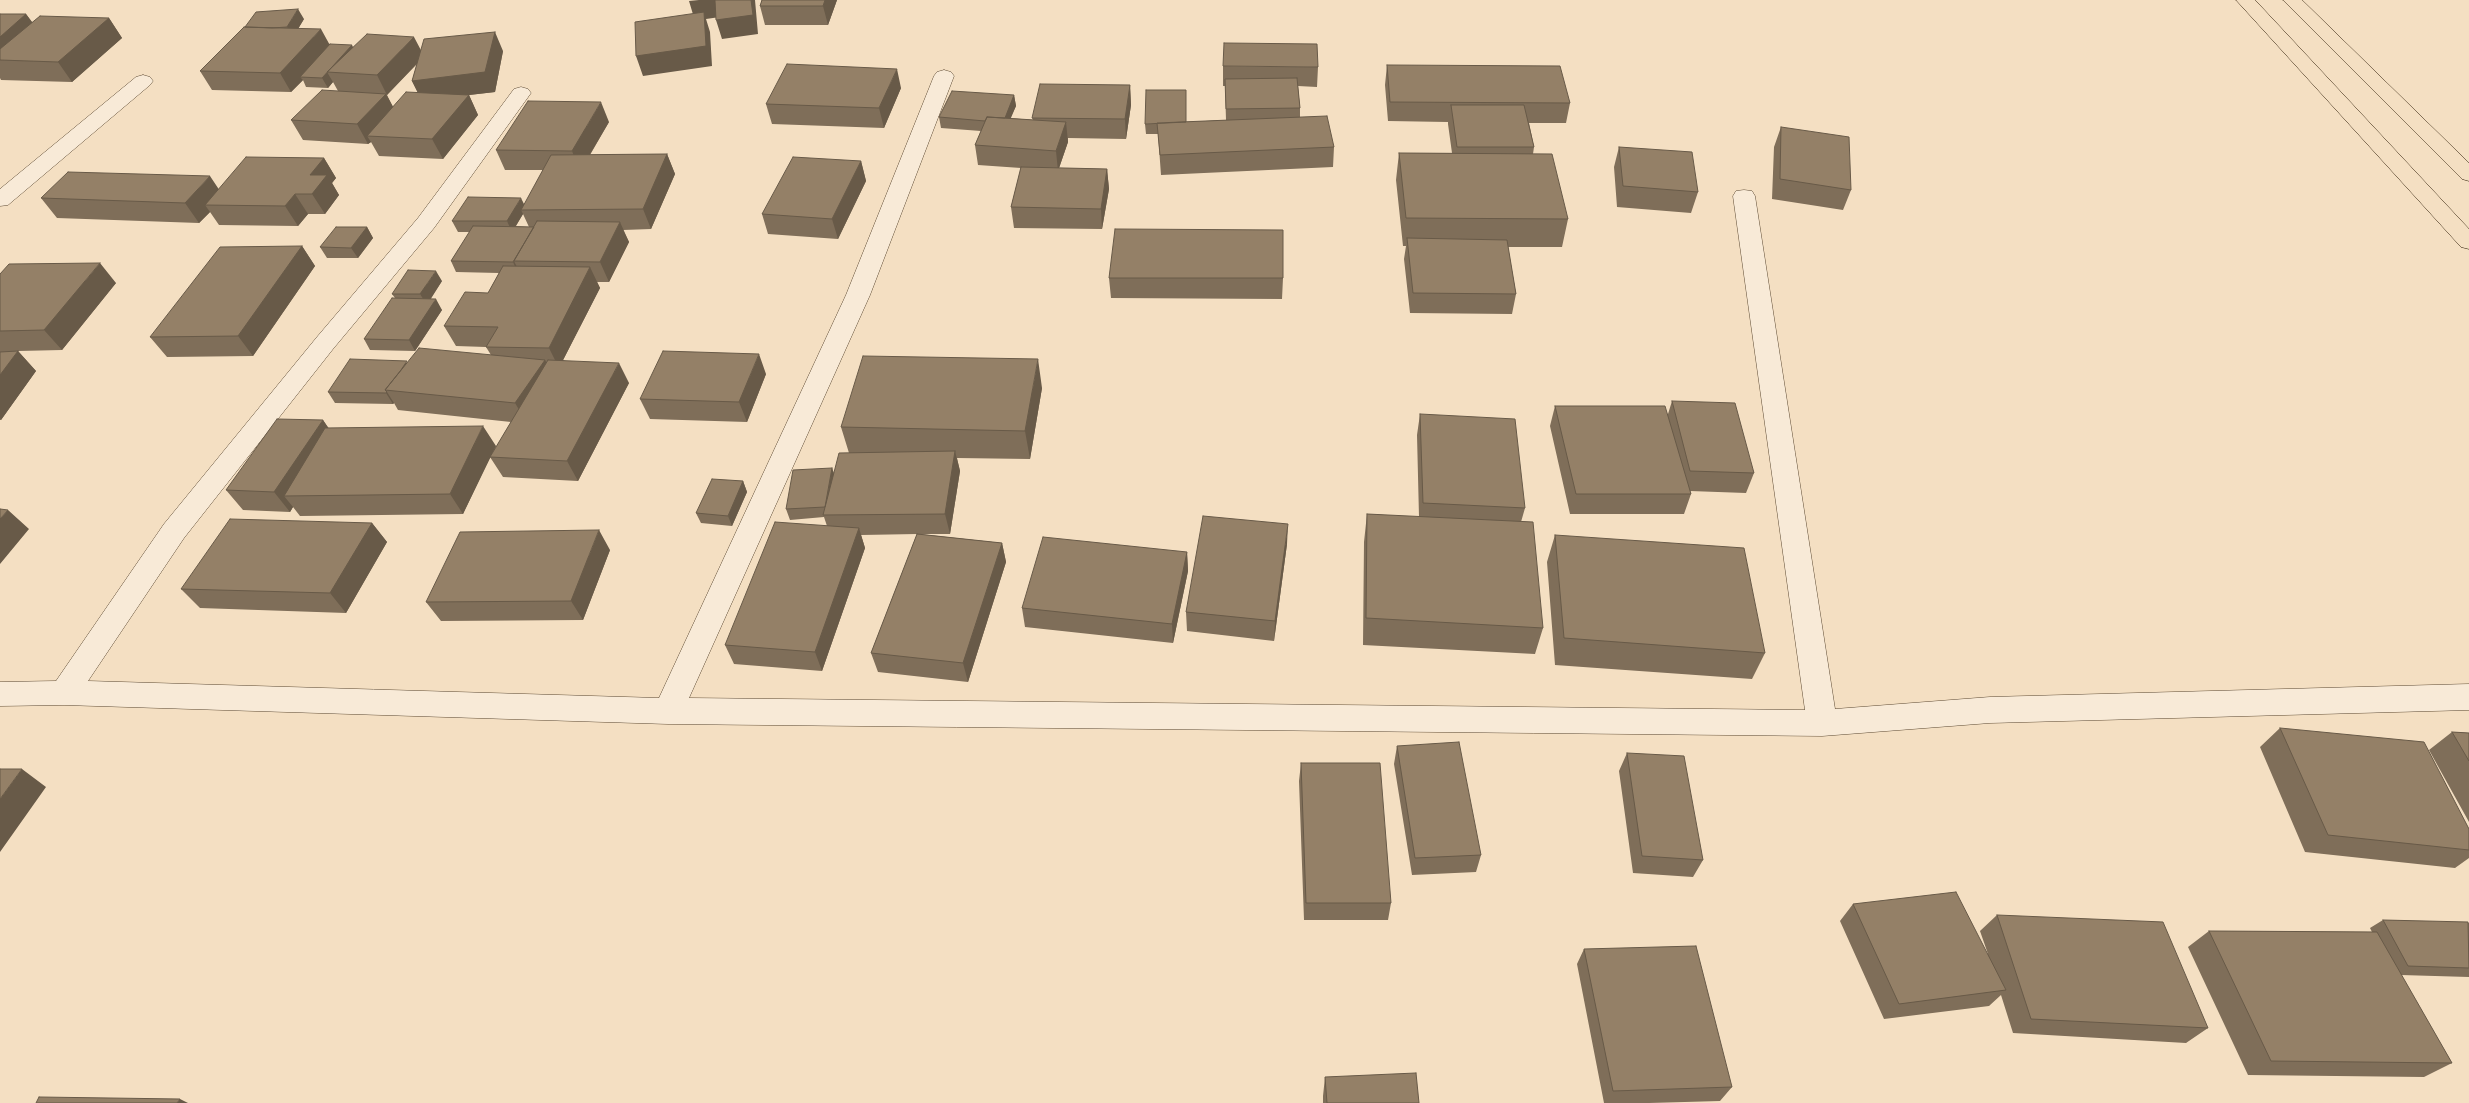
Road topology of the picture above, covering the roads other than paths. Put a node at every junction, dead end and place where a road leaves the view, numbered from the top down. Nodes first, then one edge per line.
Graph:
1 (2244, 0) edge
2 (2292, 0) edge
3 (944, 76) dead end
4 (143, 81) dead end
5 (521, 93) dead end
6 (2469, 175) edge
7 (1744, 196) dead end
8 (0, 200) edge
9 (2469, 242) edge
10 (64, 693) junction
11 (0, 694) edge
12 (2469, 697) edge
13 (668, 711) junction
14 (1822, 723) junction

1 - 9 highway
2 - 6 highway
3 - 13 street
4 - 8 street
5 - 10 street
7 - 14 street
10 - 11 street
10 - 13 street
12 - 14 street
13 - 14 street

